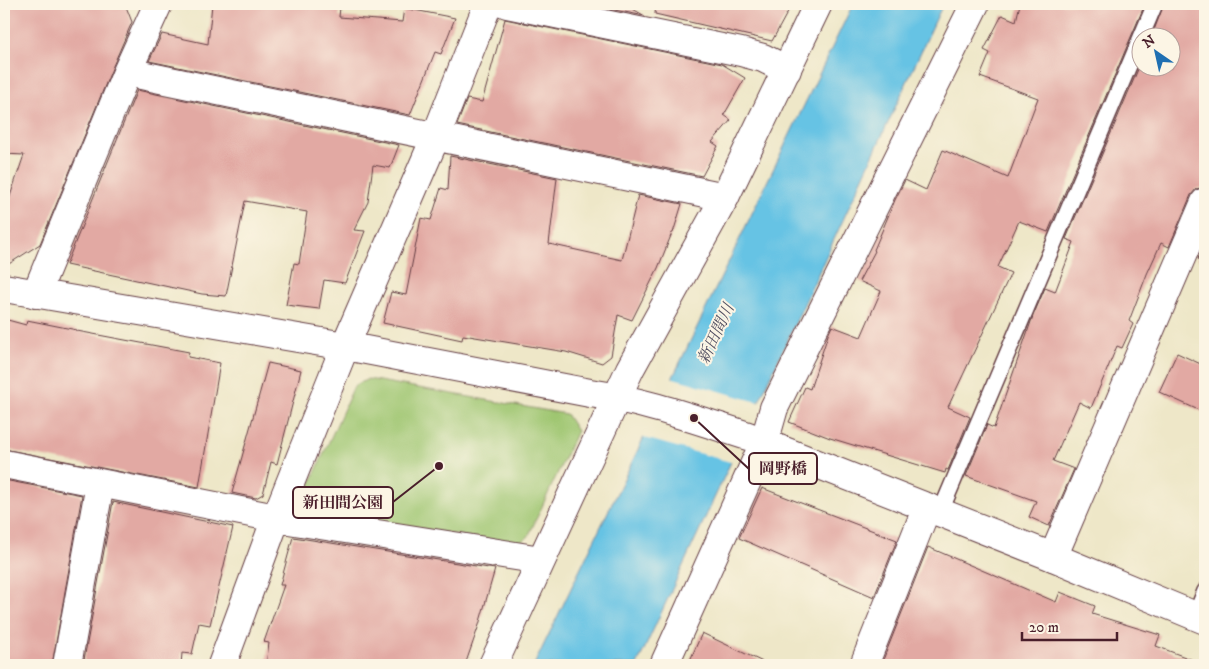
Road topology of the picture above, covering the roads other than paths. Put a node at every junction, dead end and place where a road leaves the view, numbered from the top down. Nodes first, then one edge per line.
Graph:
1 (158, 4) edge
2 (488, 4) edge
3 (507, 4) edge
4 (818, 4) edge
5 (975, 4) edge
6 (1155, 4) edge
7 (787, 70) junction
8 (127, 72) junction
9 (436, 136) junction
10 (725, 197) junction
11 (1205, 202) edge
12 (4, 288) edge
13 (36, 294) junction
14 (344, 346) junction
15 (629, 400) junction
16 (757, 440) junction
17 (4, 464) edge
18 (100, 484) junction
19 (933, 510) junction
20 (276, 518) junction
21 (1053, 557) junction
22 (541, 560) junction
23 (1205, 591) edge
24 (1200, 618) edge
25 (68, 665) edge
26 (222, 665) edge
27 (493, 665) edge
28 (664, 665) edge
29 (864, 665) edge

1 - 8 street
2 - 9 street
3 - 7 street
4 - 7 street
5 - 16 street
6 - 19 lane
7 - 10 street
8 - 9 street
8 - 13 street
9 - 10 street
9 - 14 street
10 - 15 street
11 - 21 street
12 - 13 street
13 - 14 street
14 - 15 street
14 - 20 street
15 - 16 street
15 - 22 street
16 - 19 street
16 - 28 street
17 - 18 street
18 - 20 street
18 - 25 street
19 - 21 street
19 - 29 street
20 - 22 street
20 - 26 street
21 - 24 street
22 - 27 street
23 - 24 lane

